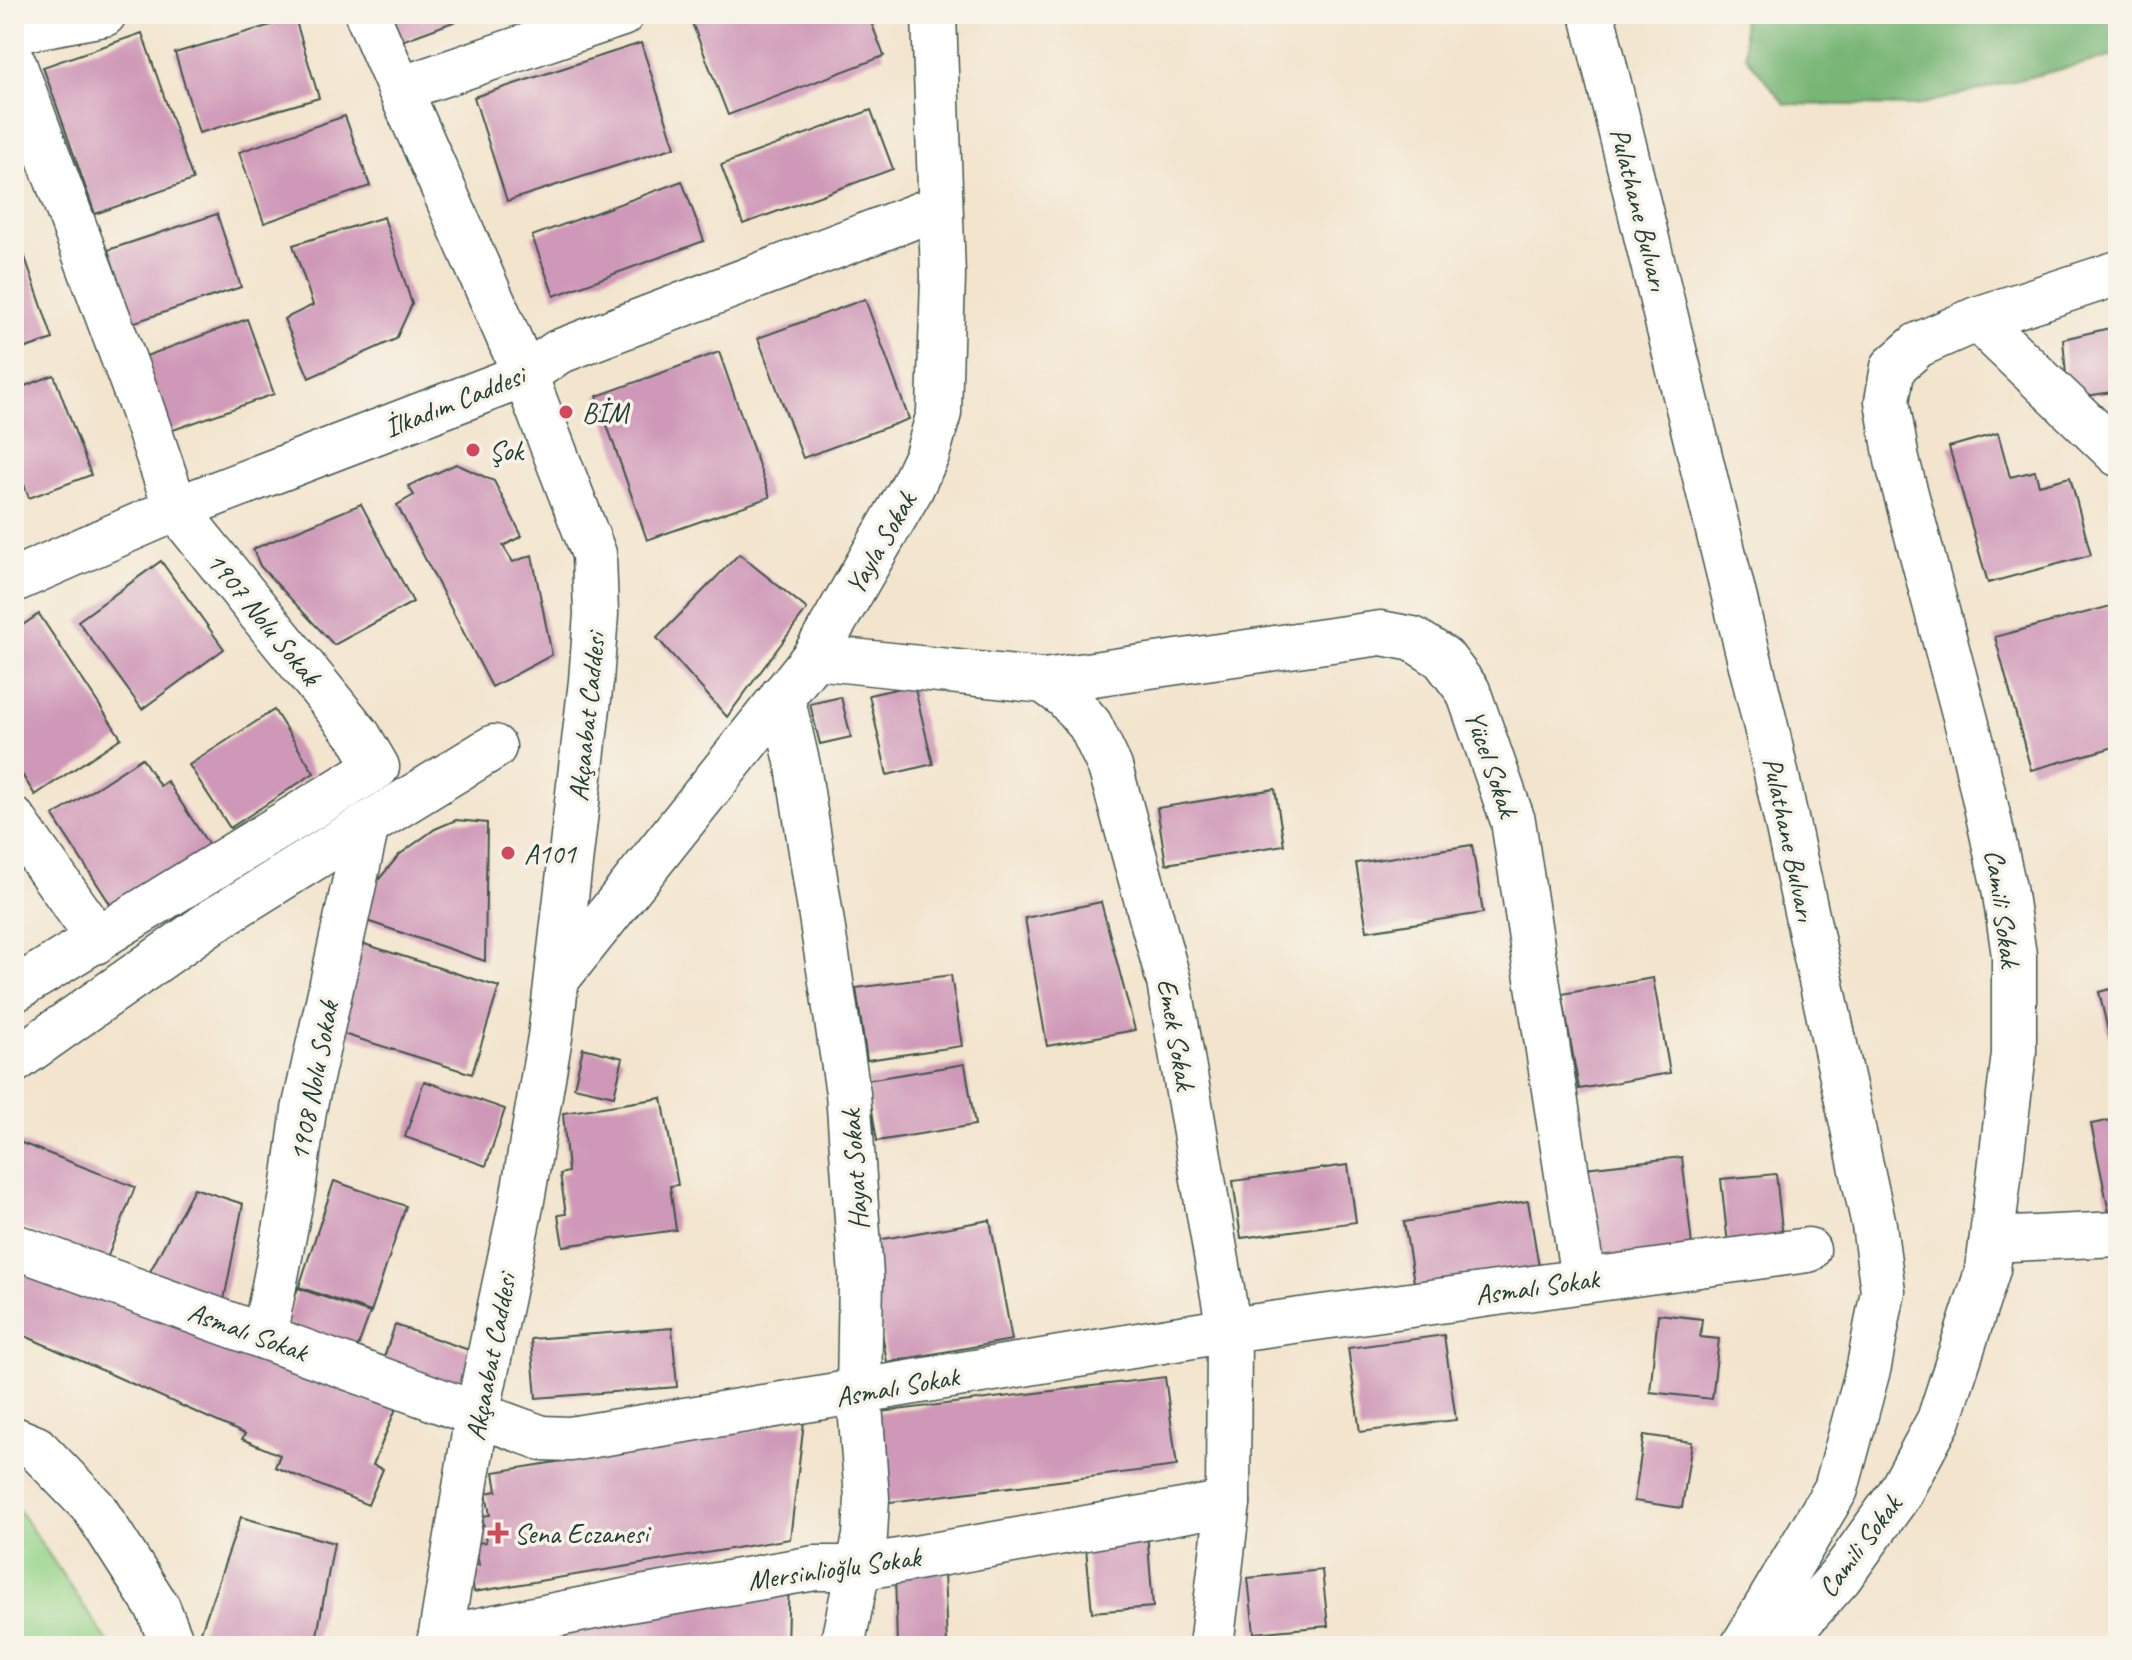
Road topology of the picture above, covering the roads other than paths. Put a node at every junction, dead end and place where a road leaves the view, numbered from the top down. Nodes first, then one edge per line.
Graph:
1 (104, 14) edge
2 (367, 14) edge
3 (622, 14) edge
4 (934, 14) edge
5 (1592, 14) edge
6 (14, 31) edge
7 (14, 64) edge
8 (400, 89) junction
9 (939, 207) junction
10 (2118, 273) edge
11 (1977, 319) junction
12 (525, 375) junction
13 (2118, 454) edge
14 (176, 509) junction
15 (14, 580) edge
16 (814, 657) junction
17 (1044, 681) junction
18 (782, 696) junction
19 (494, 747) dead end
20 (363, 776) junction
21 (378, 819) junction
22 (14, 820) edge
23 (95, 942) junction
24 (558, 978) junction
25 (14, 990) edge
26 (14, 1061) edge
27 (2118, 1234) edge
28 (1992, 1240) junction
29 (14, 1246) edge
30 (1808, 1250) dead end
31 (1583, 1279) junction
32 (1229, 1330) junction
33 (264, 1337) junction
34 (859, 1392) junction
35 (477, 1415) junction
36 (14, 1439) edge
37 (1228, 1503) junction
38 (859, 1568) junction
39 (440, 1642) edge
40 (173, 1646) edge
41 (842, 1646) edge
42 (1211, 1646) edge
43 (1743, 1646) edge
44 (1778, 1646) edge

1 - 6 street
2 - 8 street, Akçaabat Caddesi
3 - 8 street
4 - 9 street, Yayla Sokak
5 - 43 street, Pulathane Bulvarı
7 - 14 street, 1907 Nolu Sokak
8 - 12 street, Akçaabat Caddesi
9 - 12 street, İlkadım Caddesi
9 - 16 street, Yayla Sokak
10 - 11 street, Camili Sokak
11 - 13 street
11 - 28 street, Camili Sokak
12 - 14 street, İlkadım Caddesi
12 - 24 street, Akçaabat Caddesi
14 - 15 street, İlkadım Caddesi
14 - 20 street, 1907 Nolu Sokak
16 - 17 street
16 - 18 street, Yayla Sokak
17 - 31 street, Yücel Sokak
17 - 32 street, Emek Sokak
18 - 24 street, Yayla Sokak
18 - 34 street, Hayat Sokak
19 - 21 street
20 - 21 street
20 - 23 street
21 - 26 street
21 - 33 street, 1908 Nolu Sokak
22 - 23 street
23 - 25 street
24 - 35 street, Akçaabat Caddesi
27 - 28 street
28 - 44 street, Camili Sokak
29 - 33 street, Asmalı Sokak
30 - 31 street, Asmalı Sokak
31 - 32 street, Asmalı Sokak
32 - 34 street, Asmalı Sokak
32 - 37 street, Emek Sokak
33 - 35 street, Asmalı Sokak
34 - 35 street, Asmalı Sokak
34 - 38 street, Hayat Sokak
35 - 39 street, Akçaabat Caddesi
36 - 40 street
37 - 38 street, Mersinlioğlu Sokak
37 - 42 street, Emek Sokak
38 - 39 street, Mersinlioğlu Sokak
38 - 41 street, Hayat Sokak

